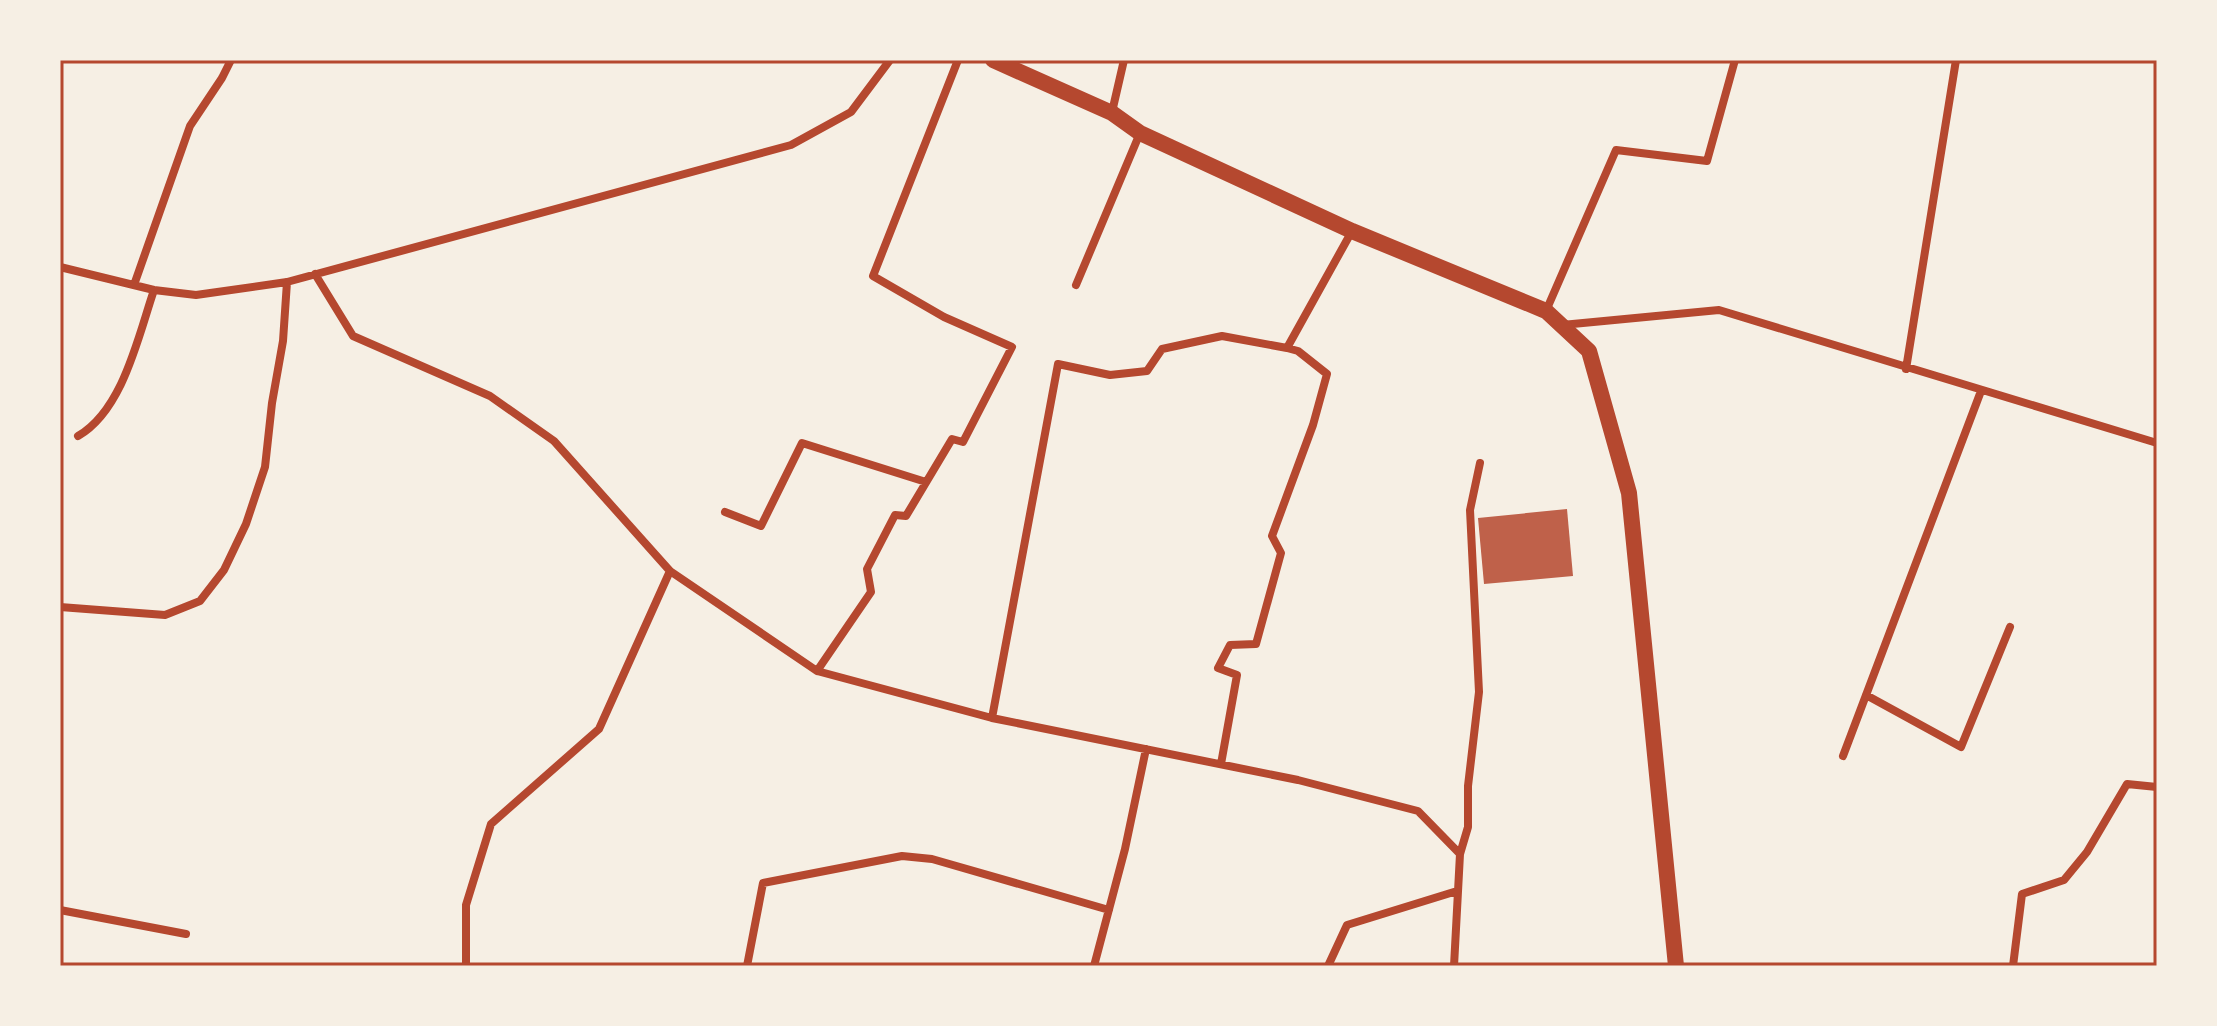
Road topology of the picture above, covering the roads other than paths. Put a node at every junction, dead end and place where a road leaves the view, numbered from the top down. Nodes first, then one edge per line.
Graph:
1 (231, 60) edge
2 (890, 60) edge
3 (958, 60) edge
4 (1124, 60) edge
5 (1735, 60) edge
6 (1956, 60) edge
7 (1000, 61) edge
8 (1112, 113) junction
9 (1140, 133) junction
10 (1352, 231) junction
11 (60, 267) edge
12 (315, 274) junction
13 (287, 282) junction
14 (134, 285) junction
15 (1076, 285) dead end
16 (154, 290) junction
17 (1546, 311) junction
18 (1562, 325) junction
19 (1287, 348) junction
20 (1906, 369) junction
21 (1981, 391) junction
22 (78, 436) dead end
23 (2157, 443) edge
24 (1480, 463) dead end
25 (926, 482) junction
26 (725, 512) dead end
27 (670, 571) junction
28 (60, 607) edge
29 (2010, 627) dead end
30 (817, 671) junction
31 (1866, 695) junction
32 (992, 718) junction
33 (1146, 749) junction
34 (1843, 756) dead end
35 (1221, 764) junction
36 (2157, 787) edge
37 (1460, 854) junction
38 (1457, 891) junction
39 (60, 910) edge
40 (1109, 910) junction
41 (186, 934) dead end
42 (466, 966) edge
43 (747, 966) edge
44 (1094, 966) edge
45 (1328, 966) edge
46 (1454, 966) edge
47 (1676, 966) edge
48 (2013, 966) edge

1 - 14 street
2 - 12 street
3 - 25 street
4 - 8 street
5 - 17 street
6 - 20 street
7 - 8 main road
8 - 9 main road
9 - 10 main road
9 - 15 street
10 - 17 main road
10 - 19 street
11 - 14 street
12 - 13 street
12 - 27 street
13 - 16 street
13 - 28 street
14 - 16 street
16 - 22 street
17 - 18 main road
18 - 20 street
18 - 47 main road
19 - 32 street
19 - 35 street
20 - 21 street
21 - 23 street
21 - 31 street
24 - 37 street
25 - 26 street
25 - 30 street
27 - 30 street
27 - 42 street
29 - 31 street
30 - 32 street
31 - 34 street
32 - 33 street
33 - 35 street
33 - 40 street
35 - 37 street
36 - 48 street
37 - 38 street
38 - 45 street
38 - 46 street
39 - 41 street
40 - 43 street
40 - 44 street

